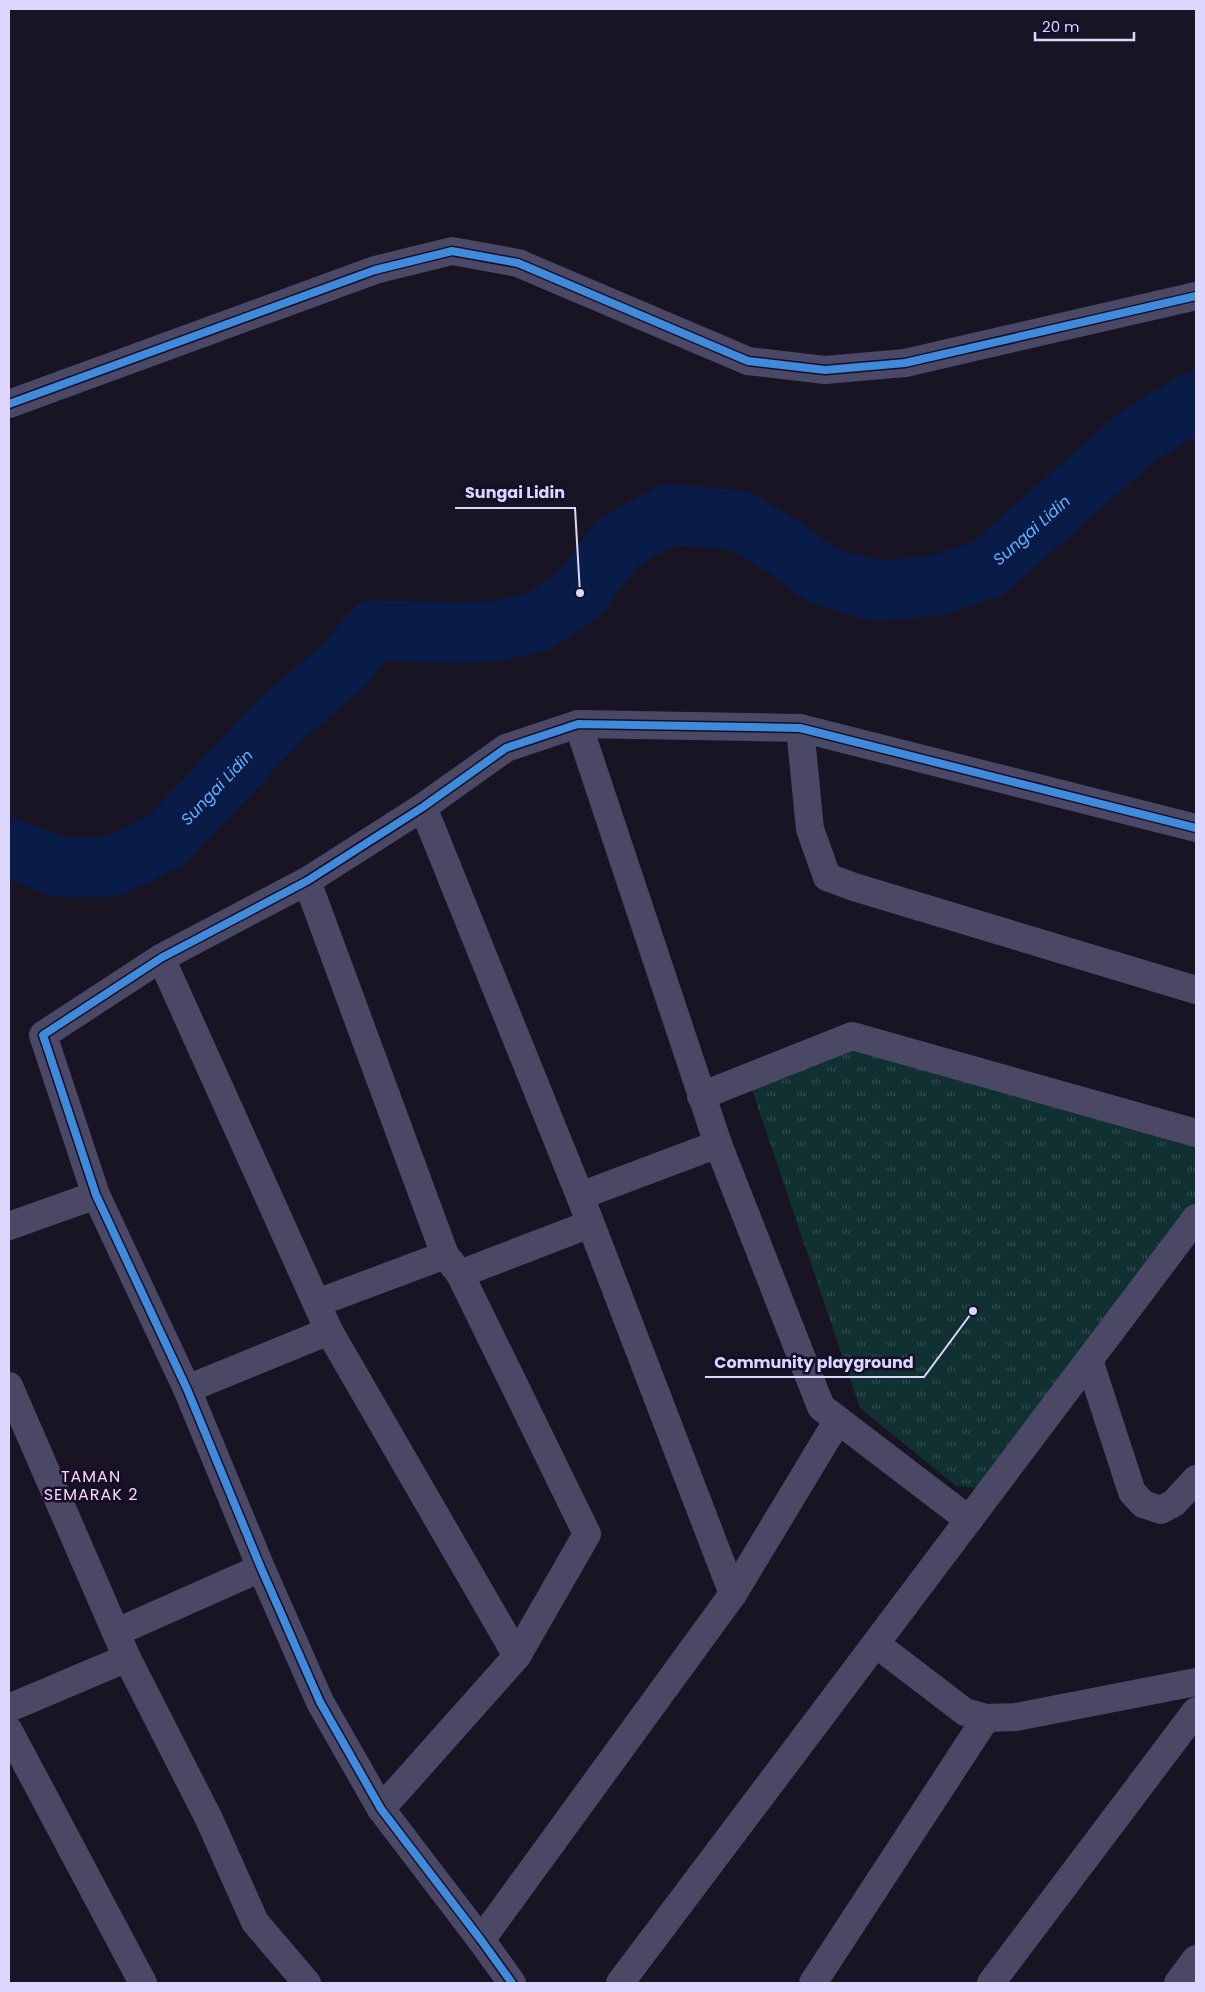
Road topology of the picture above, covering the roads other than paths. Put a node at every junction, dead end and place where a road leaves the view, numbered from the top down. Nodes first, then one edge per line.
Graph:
1 (1196, 296) edge
2 (9, 404) edge
3 (578, 724) junction
4 (800, 728) junction
5 (423, 807) junction
6 (1196, 828) edge
7 (307, 881) junction
8 (161, 958) junction
9 (1196, 990) edge
10 (701, 1096) junction
11 (1196, 1133) edge
12 (718, 1144) junction
13 (96, 1195) junction
14 (580, 1196) junction
15 (1196, 1218) edge
16 (590, 1224) junction
17 (9, 1226) edge
18 (452, 1265) junction
19 (317, 1303) junction
20 (329, 1331) junction
21 (1089, 1360) junction
22 (9, 1386) edge
23 (186, 1389) junction
24 (838, 1420) junction
25 (1196, 1479) edge
26 (969, 1520) junction
27 (261, 1568) junction
28 (733, 1594) junction
29 (117, 1632) junction
30 (876, 1644) junction
31 (517, 1656) junction
32 (127, 1658) junction
33 (1196, 1682) edge
34 (9, 1708) edge
35 (1196, 1710) edge
36 (986, 1718) junction
37 (9, 1731) edge
38 (381, 1809) junction
39 (481, 1940) junction
40 (1196, 1959) edge
41 (143, 1983) edge
42 (307, 1983) edge
43 (512, 1983) edge
44 (620, 1983) edge
45 (812, 1983) edge
46 (991, 1983) edge
47 (1178, 1983) edge

1 - 2 street
3 - 4 street
3 - 5 street
3 - 10 street
4 - 6 street
4 - 9 street
5 - 7 street
5 - 14 street
7 - 8 street
7 - 18 street
8 - 13 street
8 - 19 street
10 - 11 street
10 - 12 street
12 - 14 street
12 - 24 street
13 - 17 street
13 - 23 street
14 - 16 street
15 - 21 street
16 - 18 street
16 - 28 street
18 - 19 street
18 - 31 street
19 - 20 street
20 - 23 street
20 - 31 street
21 - 25 street
21 - 26 street
22 - 29 street
23 - 27 street
24 - 26 street
24 - 28 street
26 - 30 street
27 - 29 street
27 - 38 street
28 - 39 street
29 - 32 street
30 - 36 street
30 - 44 street
31 - 38 street
32 - 34 street
32 - 42 street
33 - 36 street
35 - 46 street
36 - 45 street
37 - 41 street
38 - 39 street
39 - 43 street
40 - 47 street

